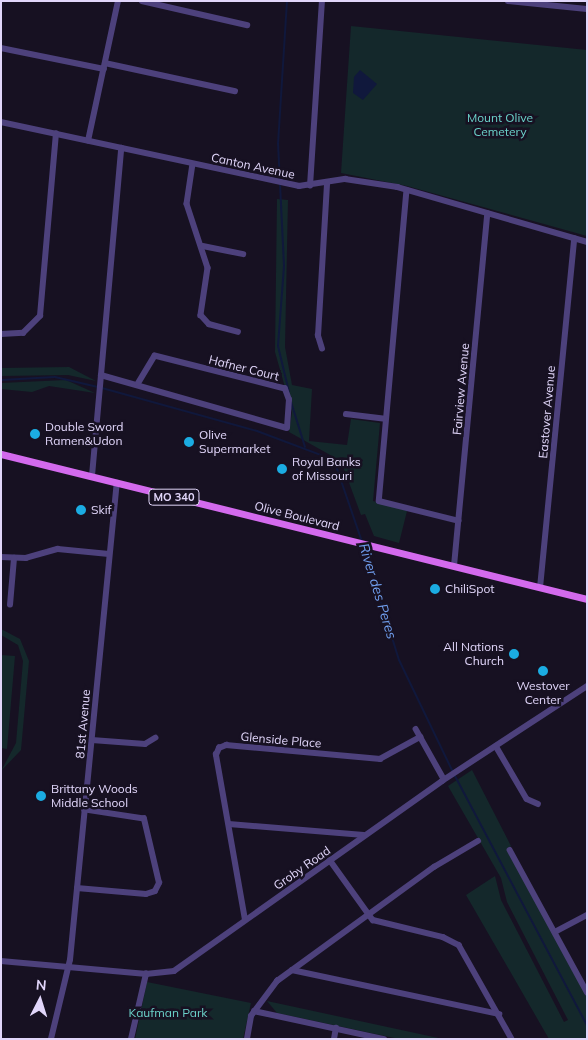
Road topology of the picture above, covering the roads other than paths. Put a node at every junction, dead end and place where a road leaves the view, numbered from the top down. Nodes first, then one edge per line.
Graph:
1 (118, 1) edge
2 (142, 1) edge
3 (322, 1) edge
4 (508, 1) edge
5 (587, 9) edge
6 (246, 25) dead end
7 (1, 48) edge
8 (104, 66) junction
9 (235, 91) dead end
10 (1, 122) edge
11 (56, 134) junction
12 (88, 141) junction
13 (121, 148) junction
14 (193, 164) junction
15 (327, 183) junction
16 (310, 186) junction
17 (406, 190) junction
18 (487, 214) junction
19 (574, 239) junction
20 (587, 242) edge
21 (203, 246) junction
22 (244, 254) dead end
23 (238, 332) dead end
24 (1, 334) edge
25 (322, 349) dead end
26 (101, 377) junction
27 (139, 383) junction
28 (346, 414) dead end
29 (385, 419) junction
30 (1, 454) edge
31 (92, 476) junction
32 (117, 483) junction
33 (459, 521) junction
34 (109, 554) junction
35 (1, 557) edge
36 (14, 558) junction
37 (454, 566) junction
38 (540, 588) junction
39 (587, 599) edge
40 (10, 605) dead end
41 (587, 686) edge
42 (416, 729) dead end
43 (420, 737) junction
44 (156, 738) dead end
45 (92, 740) junction
46 (496, 746) junction
47 (446, 778) junction
48 (538, 804) dead end
49 (85, 810) junction
50 (229, 824) junction
51 (364, 835) junction
52 (478, 842) dead end
53 (510, 850) dead end
54 (330, 860) junction
55 (77, 888) junction
56 (368, 915) junction
57 (587, 915) edge
58 (245, 920) junction
59 (555, 932) junction
60 (1, 961) edge
61 (68, 967) junction
62 (292, 970) junction
63 (146, 974) junction
64 (584, 981) edge
65 (587, 992) edge
66 (254, 1011) junction
67 (499, 1014) junction
68 (336, 1028) junction
69 (51, 1039) edge
70 (131, 1039) edge
71 (246, 1039) edge
72 (334, 1039) edge
73 (384, 1039) edge
74 (512, 1039) edge

1 - 8 street
2 - 6 street
3 - 16 street
4 - 5 street
7 - 8 street
8 - 9 street
8 - 12 street
10 - 11 street, Canton Avenue
11 - 12 street, Canton Avenue
11 - 24 street
12 - 13 street, Canton Avenue
13 - 14 street, Canton Avenue
13 - 26 street
14 - 16 street, Canton Avenue
14 - 21 street
15 - 16 street, Canton Avenue
15 - 17 street, Canton Avenue
15 - 25 street
17 - 18 street, Canton Avenue
17 - 29 street
18 - 19 street, Canton Avenue
18 - 33 street, Fairview Avenue
19 - 20 street, Canton Avenue
19 - 38 street, Eastover Avenue
21 - 22 street
21 - 23 street
26 - 27 street, Hafner Court
26 - 31 street
27 - 27 street, Hafner Court
28 - 29 street
29 - 33 street
30 - 31 main road, Olive Boulevard / MO 340
31 - 32 main road, Olive Boulevard / MO 340
32 - 34 street, 81st Avenue
32 - 37 main road, Olive Boulevard / MO 340
33 - 37 street, Fairview Avenue
34 - 36 street
34 - 45 street, 81st Avenue
35 - 36 street
36 - 40 street
37 - 38 main road, Olive Boulevard / MO 340
38 - 39 main road, Olive Boulevard / MO 340
41 - 46 street, Groby Road
42 - 43 street
43 - 47 street
43 - 50 street, Glenside Place
44 - 45 street
45 - 49 street, 81st Avenue
46 - 47 street, Groby Road
46 - 48 street
47 - 51 street, Groby Road
49 - 55 street, 81st Avenue
49 - 55 street
50 - 51 street
50 - 58 street, Glenside Place
51 - 54 street, Groby Road
52 - 56 street
53 - 59 street
54 - 56 street
54 - 58 street, Groby Road
55 - 61 street, 81st Avenue
56 - 62 street
56 - 67 street
57 - 59 street
58 - 63 street, Groby Road
59 - 64 street
60 - 61 street, Groby Road
61 - 63 street, Groby Road
61 - 69 street, 81st Avenue
62 - 66 street
62 - 67 street
63 - 70 street
64 - 65 street
66 - 68 street
66 - 71 street
67 - 74 street
68 - 72 street
68 - 73 street

